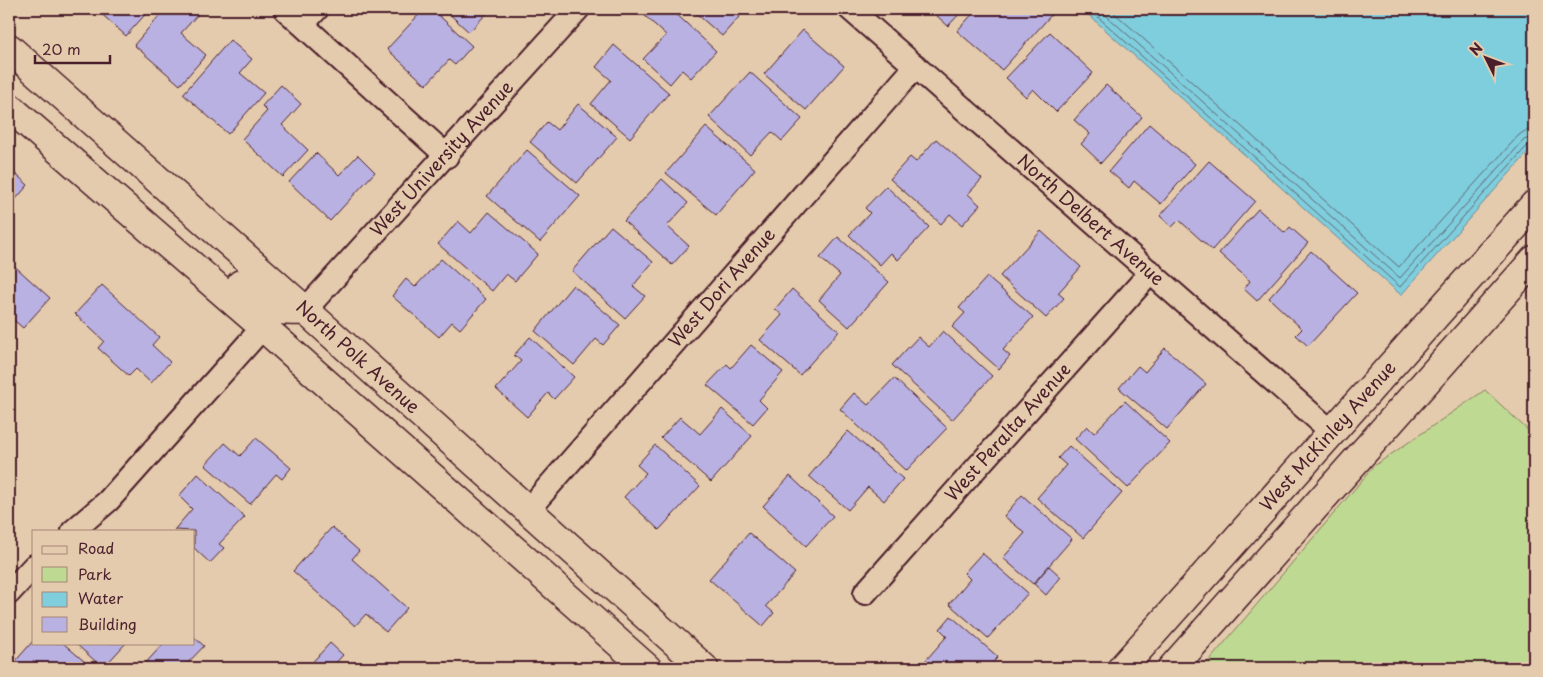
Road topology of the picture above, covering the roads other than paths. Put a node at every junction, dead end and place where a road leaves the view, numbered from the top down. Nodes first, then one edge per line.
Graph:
1 (285, 9) edge
2 (578, 9) edge
3 (850, 9) edge
4 (310, 17) edge
5 (9, 48) edge
6 (916, 66) junction
7 (9, 107) edge
8 (447, 156) junction
9 (103, 189) junction
10 (1534, 205) edge
11 (1534, 260) edge
12 (1151, 272) junction
13 (306, 310) junction
14 (263, 327) junction
15 (1332, 432) junction
16 (528, 510) junction
17 (74, 530) edge
18 (32, 568) edge
19 (865, 593) dead end
20 (9, 594) edge
21 (647, 668) edge
22 (704, 668) edge
23 (1122, 668) edge
24 (1172, 668) edge

1 - 4 street
2 - 8 street, West University Avenue
3 - 6 street, North Delbert Avenue
4 - 8 street
5 - 13 main road, North Polk Avenue
6 - 12 street, North Delbert Avenue
6 - 16 street, West Dori Avenue
7 - 9 main road
8 - 13 street, West University Avenue
9 - 13 main road
9 - 14 main road
10 - 15 main road, West McKinley Avenue
11 - 24 main road, West McKinley Avenue
12 - 15 street, North Delbert Avenue
12 - 19 street, West Peralta Avenue
13 - 16 main road, North Polk Avenue
14 - 17 street
14 - 21 main road
15 - 23 main road, West McKinley Avenue
16 - 22 main road, North Polk Avenue
18 - 20 street

